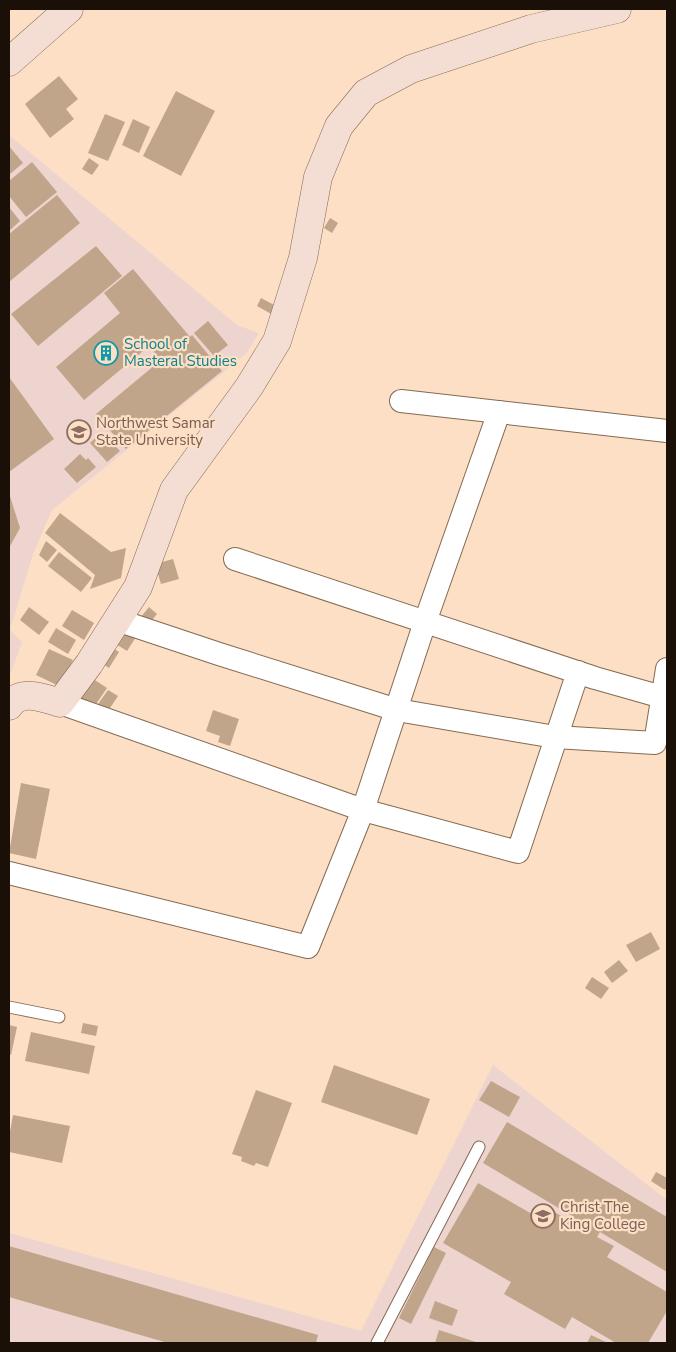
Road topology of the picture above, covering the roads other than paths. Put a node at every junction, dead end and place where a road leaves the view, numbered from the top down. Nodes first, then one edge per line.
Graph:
1 (69, 9) edge
2 (617, 9) edge
3 (9, 62) edge
4 (401, 401) dead end
5 (499, 412) junction
6 (667, 430) edge
7 (235, 559) dead end
8 (117, 620) junction
9 (425, 622) junction
10 (667, 669) edge
11 (578, 672) junction
12 (662, 697) junction
13 (60, 703) junction
14 (9, 706) edge
15 (397, 710) junction
16 (555, 737) junction
17 (363, 810) junction
18 (9, 873) edge
19 (9, 1007) edge
20 (59, 1017) dead end
21 (479, 1147) dead end
22 (377, 1343) edge

1 - 3 street
2 - 8 street
4 - 5 street
5 - 6 street
5 - 9 street
7 - 9 street
8 - 13 street
8 - 15 street
9 - 11 street
9 - 15 street
10 - 12 street
11 - 12 street
11 - 16 street
12 - 16 street
13 - 14 street
13 - 17 street
15 - 16 street
15 - 17 street
16 - 17 street
17 - 18 street
19 - 20 lane
21 - 22 lane

